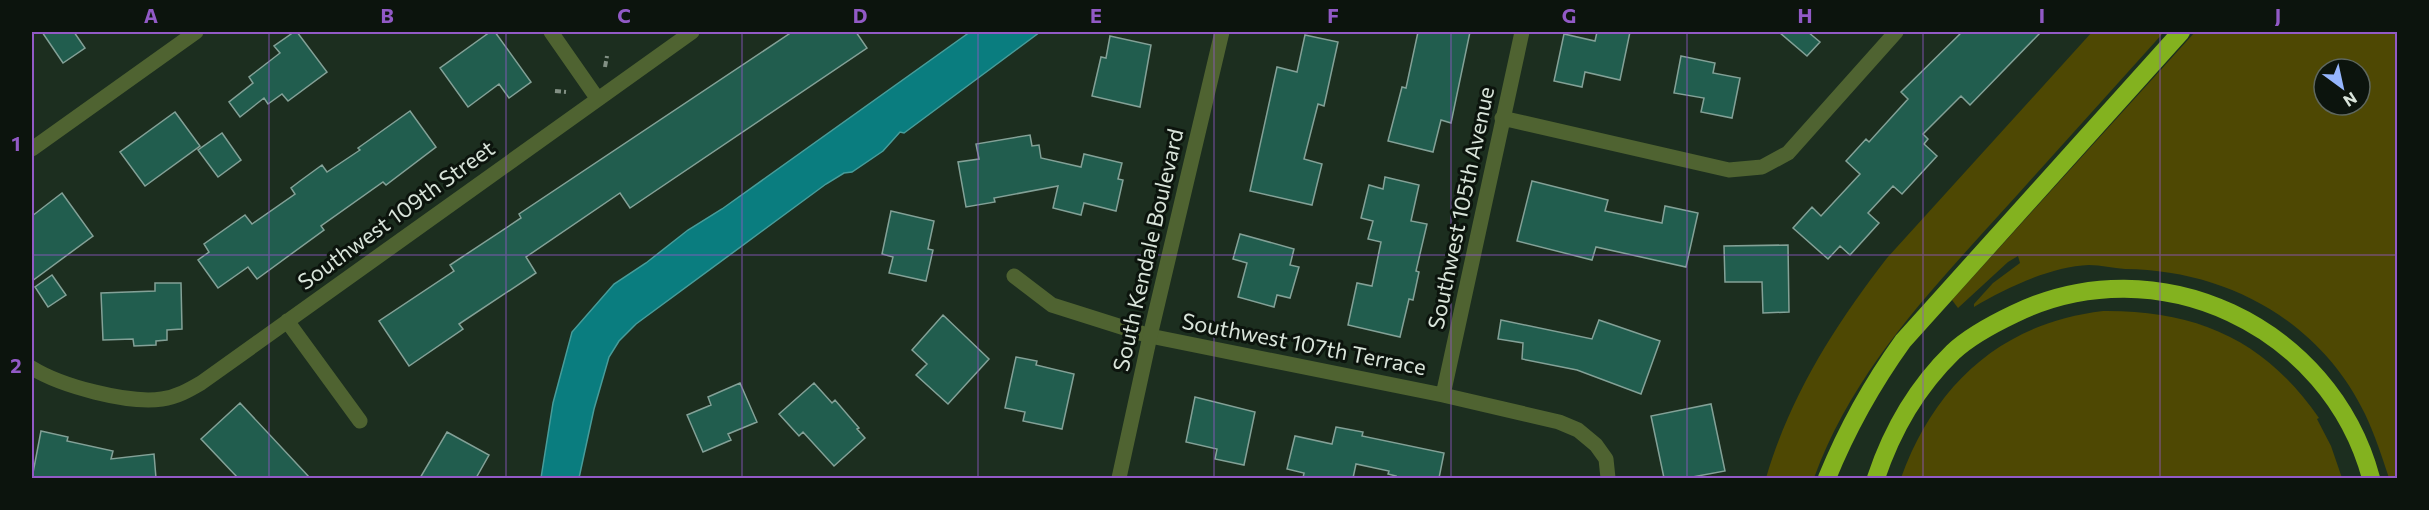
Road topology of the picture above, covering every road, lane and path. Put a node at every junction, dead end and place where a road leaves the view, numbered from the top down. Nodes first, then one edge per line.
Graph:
1 (196, 32) edge
2 (551, 32) edge
3 (692, 32) edge
4 (1222, 32) edge
5 (1522, 32) edge
6 (1896, 32) edge
7 (2181, 32) edge
8 (607, 56) dead end
9 (605, 67) dead end
10 (555, 91) dead end
11 (566, 92) dead end
12 (597, 98) junction
13 (1502, 118) junction
14 (32, 149) edge
15 (1014, 276) dead end
16 (286, 321) junction
17 (1150, 336) junction
18 (32, 368) edge
19 (1443, 394) junction
20 (360, 421) dead end
21 (1119, 478) edge
22 (1608, 478) edge
23 (1827, 478) edge
24 (1876, 478) edge
25 (2371, 478) edge

1 - 14 street
2 - 12 street
3 - 12 street, Southwest 109th Street
4 - 17 street, South Kendale Boulevard
5 - 13 street, Southwest 105th Avenue
6 - 13 street
7 - 23 highway
8 - 9 path
10 - 11 path
12 - 16 street, Southwest 109th Street
13 - 19 street, Southwest 105th Avenue
15 - 17 street, Southwest 107th Terrace
16 - 18 street, Southwest 109th Street
16 - 20 street
17 - 19 street, Southwest 107th Terrace
17 - 21 street, South Kendale Boulevard
19 - 22 street, Southwest 107th Terrace
24 - 25 highway

